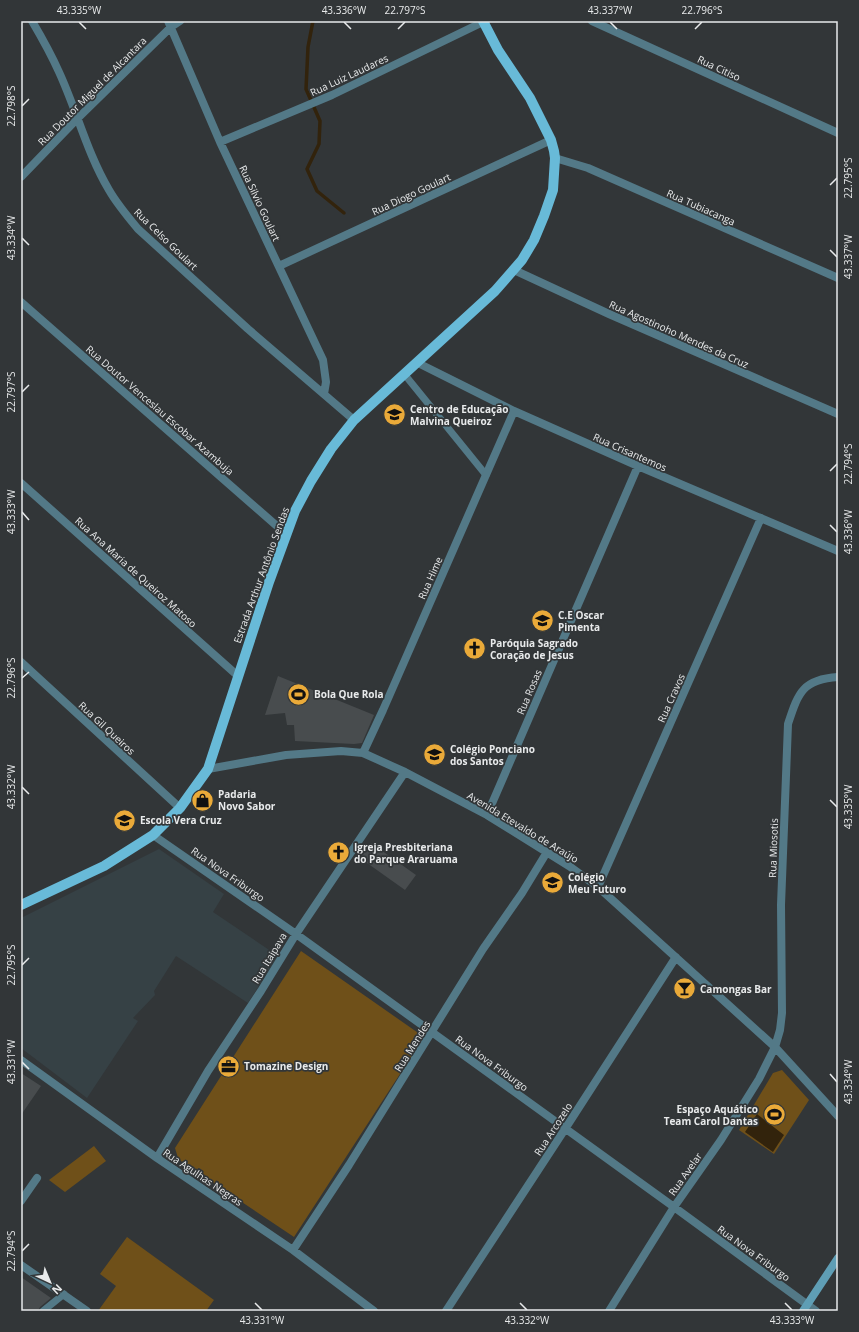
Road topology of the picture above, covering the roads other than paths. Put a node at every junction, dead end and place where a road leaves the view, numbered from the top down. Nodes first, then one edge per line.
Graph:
1 (32, 21) edge
2 (180, 21) edge
3 (483, 21) edge
4 (592, 21) edge
5 (169, 24) edge
6 (612, 25) edge
7 (77, 119) junction
8 (838, 133) edge
9 (551, 140) junction
10 (220, 142) junction
11 (555, 158) junction
12 (21, 177) edge
13 (279, 266) junction
14 (514, 270) junction
15 (838, 278) edge
16 (21, 302) edge
17 (418, 363) junction
18 (405, 374) junction
19 (324, 394) junction
20 (514, 411) junction
21 (838, 414) edge
22 (354, 420) junction
23 (638, 466) junction
24 (486, 475) junction
25 (21, 483) edge
26 (761, 518) junction
27 (286, 534) junction
28 (838, 551) edge
29 (21, 662) edge
30 (238, 676) junction
31 (838, 677) edge
32 (363, 753) junction
33 (208, 769) junction
34 (405, 772) junction
35 (180, 808) junction
36 (487, 815) junction
37 (153, 835) junction
38 (547, 852) junction
39 (598, 887) junction
40 (21, 905) edge
41 (296, 934) junction
42 (676, 956) junction
43 (432, 1032) junction
44 (775, 1047) junction
45 (21, 1060) edge
46 (838, 1116) edge
47 (565, 1129) junction
48 (157, 1158) junction
49 (36, 1178) dead end
50 (21, 1201) edge
51 (674, 1207) junction
52 (293, 1250) junction
53 (838, 1258) edge
54 (21, 1265) edge
55 (64, 1294) junction
56 (805, 1308) edge
57 (43, 1311) edge
58 (87, 1311) edge
59 (374, 1311) edge
60 (446, 1311) edge
61 (609, 1311) edge
62 (816, 1311) edge

1 - 7 street, Rua Celso Goulart
2 - 5 street, Rua Doutor Miguel de Alcantara
3 - 9 main road, Estrada Arthur Antônio Sendas
3 - 10 street, Rua Luiz Laudares
4 - 6 street, Rua Citiso
5 - 7 street, Rua Doutor Miguel de Alcantara
5 - 10 street, Rua Silvio Goulart
6 - 8 street, Rua Citiso
7 - 12 street, Rua Doutor Miguel de Alcantara
7 - 19 street, Rua Celso Goulart
9 - 11 main road, Estrada Arthur Antônio Sendas
9 - 13 street, Rua Diogo Goulart
10 - 13 street, Rua Silvio Goulart
11 - 14 main road, Estrada Arthur Antônio Sendas
11 - 15 street, Rua Tubiacanga
13 - 19 street, Rua Silvio Goulart
14 - 17 main road, Estrada Arthur Antônio Sendas
14 - 21 street, Rua Agostinoho Mendes da Cruz
16 - 27 street, Rua Doutor Venceslau Escobar Azambuja
17 - 18 main road, Estrada Arthur Antônio Sendas
17 - 20 street, Rua Crisantemos
18 - 22 main road, Estrada Arthur Antônio Sendas
18 - 24 lane
19 - 22 street, Rua Celso Goulart
20 - 23 street, Rua Crisantemos
20 - 24 street, Rua Hime
22 - 27 main road, Estrada Arthur Antônio Sendas
23 - 26 street, Rua Crisantemos
23 - 36 street, Rua Rosas
24 - 32 street, Rua Hime
25 - 30 street, Rua Ana Maria de Queiroz Matoso
26 - 28 street, Rua Crisantemos
26 - 39 street, Rua Cravos
27 - 30 main road, Estrada Arthur Antônio Sendas
29 - 35 street, Rua Gil Queiros
30 - 33 main road, Estrada Arthur Antônio Sendas
31 - 44 street, Rua Miosotis
32 - 33 street, Avenida Etevaldo de Araújo
32 - 34 street, Avenida Etevaldo de Araújo
33 - 35 main road, Estrada Arthur Antônio Sendas
34 - 36 street, Avenida Etevaldo de Araújo
34 - 41 street, Rua Itaipava
35 - 37 main road, Estrada Arthur Antônio Sendas
36 - 38 street, Avenida Etevaldo de Araújo
37 - 40 main road, Estrada Arthur Antônio Sendas
37 - 41 street, Rua Nova Friburgo
38 - 39 street, Avenida Etevaldo de Araújo
38 - 43 street, Rua Mendes
39 - 42 street, Avenida Etevaldo de Araújo
41 - 43 street, Rua Nova Friburgo
41 - 48 street, Rua Itaipava
42 - 44 street, Avenida Etevaldo de Araújo
42 - 47 street, Rua Arcozelo
43 - 47 street, Rua Nova Friburgo
43 - 52 street, Rua Mendes
44 - 46 street, Avenida Etevaldo de Araújo
44 - 51 street, Rua Avelar
45 - 48 street, Rua Agulhas Negras
47 - 51 street, Rua Nova Friburgo
47 - 60 street, Rua Arcozelo
48 - 52 street, Rua Agulhas Negras
49 - 50 street
51 - 56 street, Rua Nova Friburgo
51 - 61 street, Rua Avelar
52 - 59 street, Rua Agulhas Negras
53 - 56 street
54 - 55 street
55 - 57 lane
55 - 58 street
56 - 62 street, Rua Nova Friburgo

